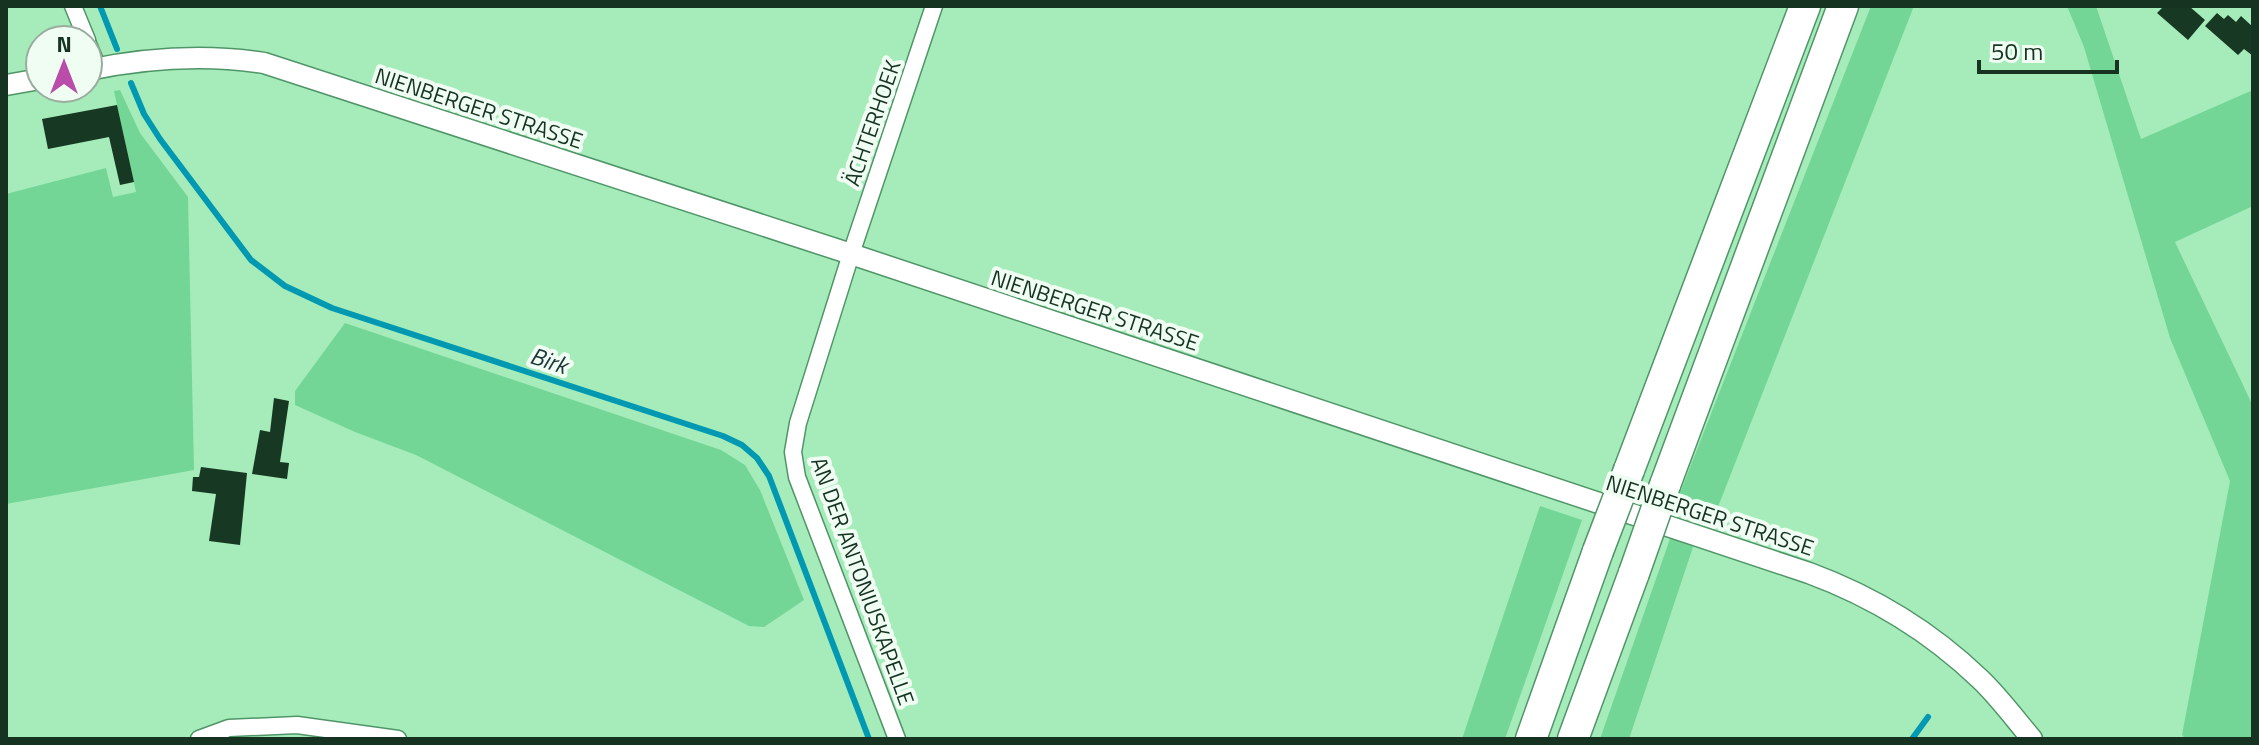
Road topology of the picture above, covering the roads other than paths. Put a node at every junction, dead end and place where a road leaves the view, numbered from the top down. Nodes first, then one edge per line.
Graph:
1 (934, 6) edge
2 (1805, 6) edge
3 (1843, 6) edge
4 (104, 68) edge
5 (851, 254) junction
6 (199, 739) edge
7 (398, 739) edge
8 (897, 739) edge
9 (1531, 739) edge
10 (1573, 739) edge
11 (2032, 739) edge

1 - 5 street, ÄCHTERHOEK
2 - 9 highway, bridge
3 - 10 highway, bridge
4 - 5 street, NIENBERGER STRASSE
5 - 8 street, AN DER ANTONIUSKAPELLE
5 - 11 street, NIENBERGER STRASSE
6 - 7 street

